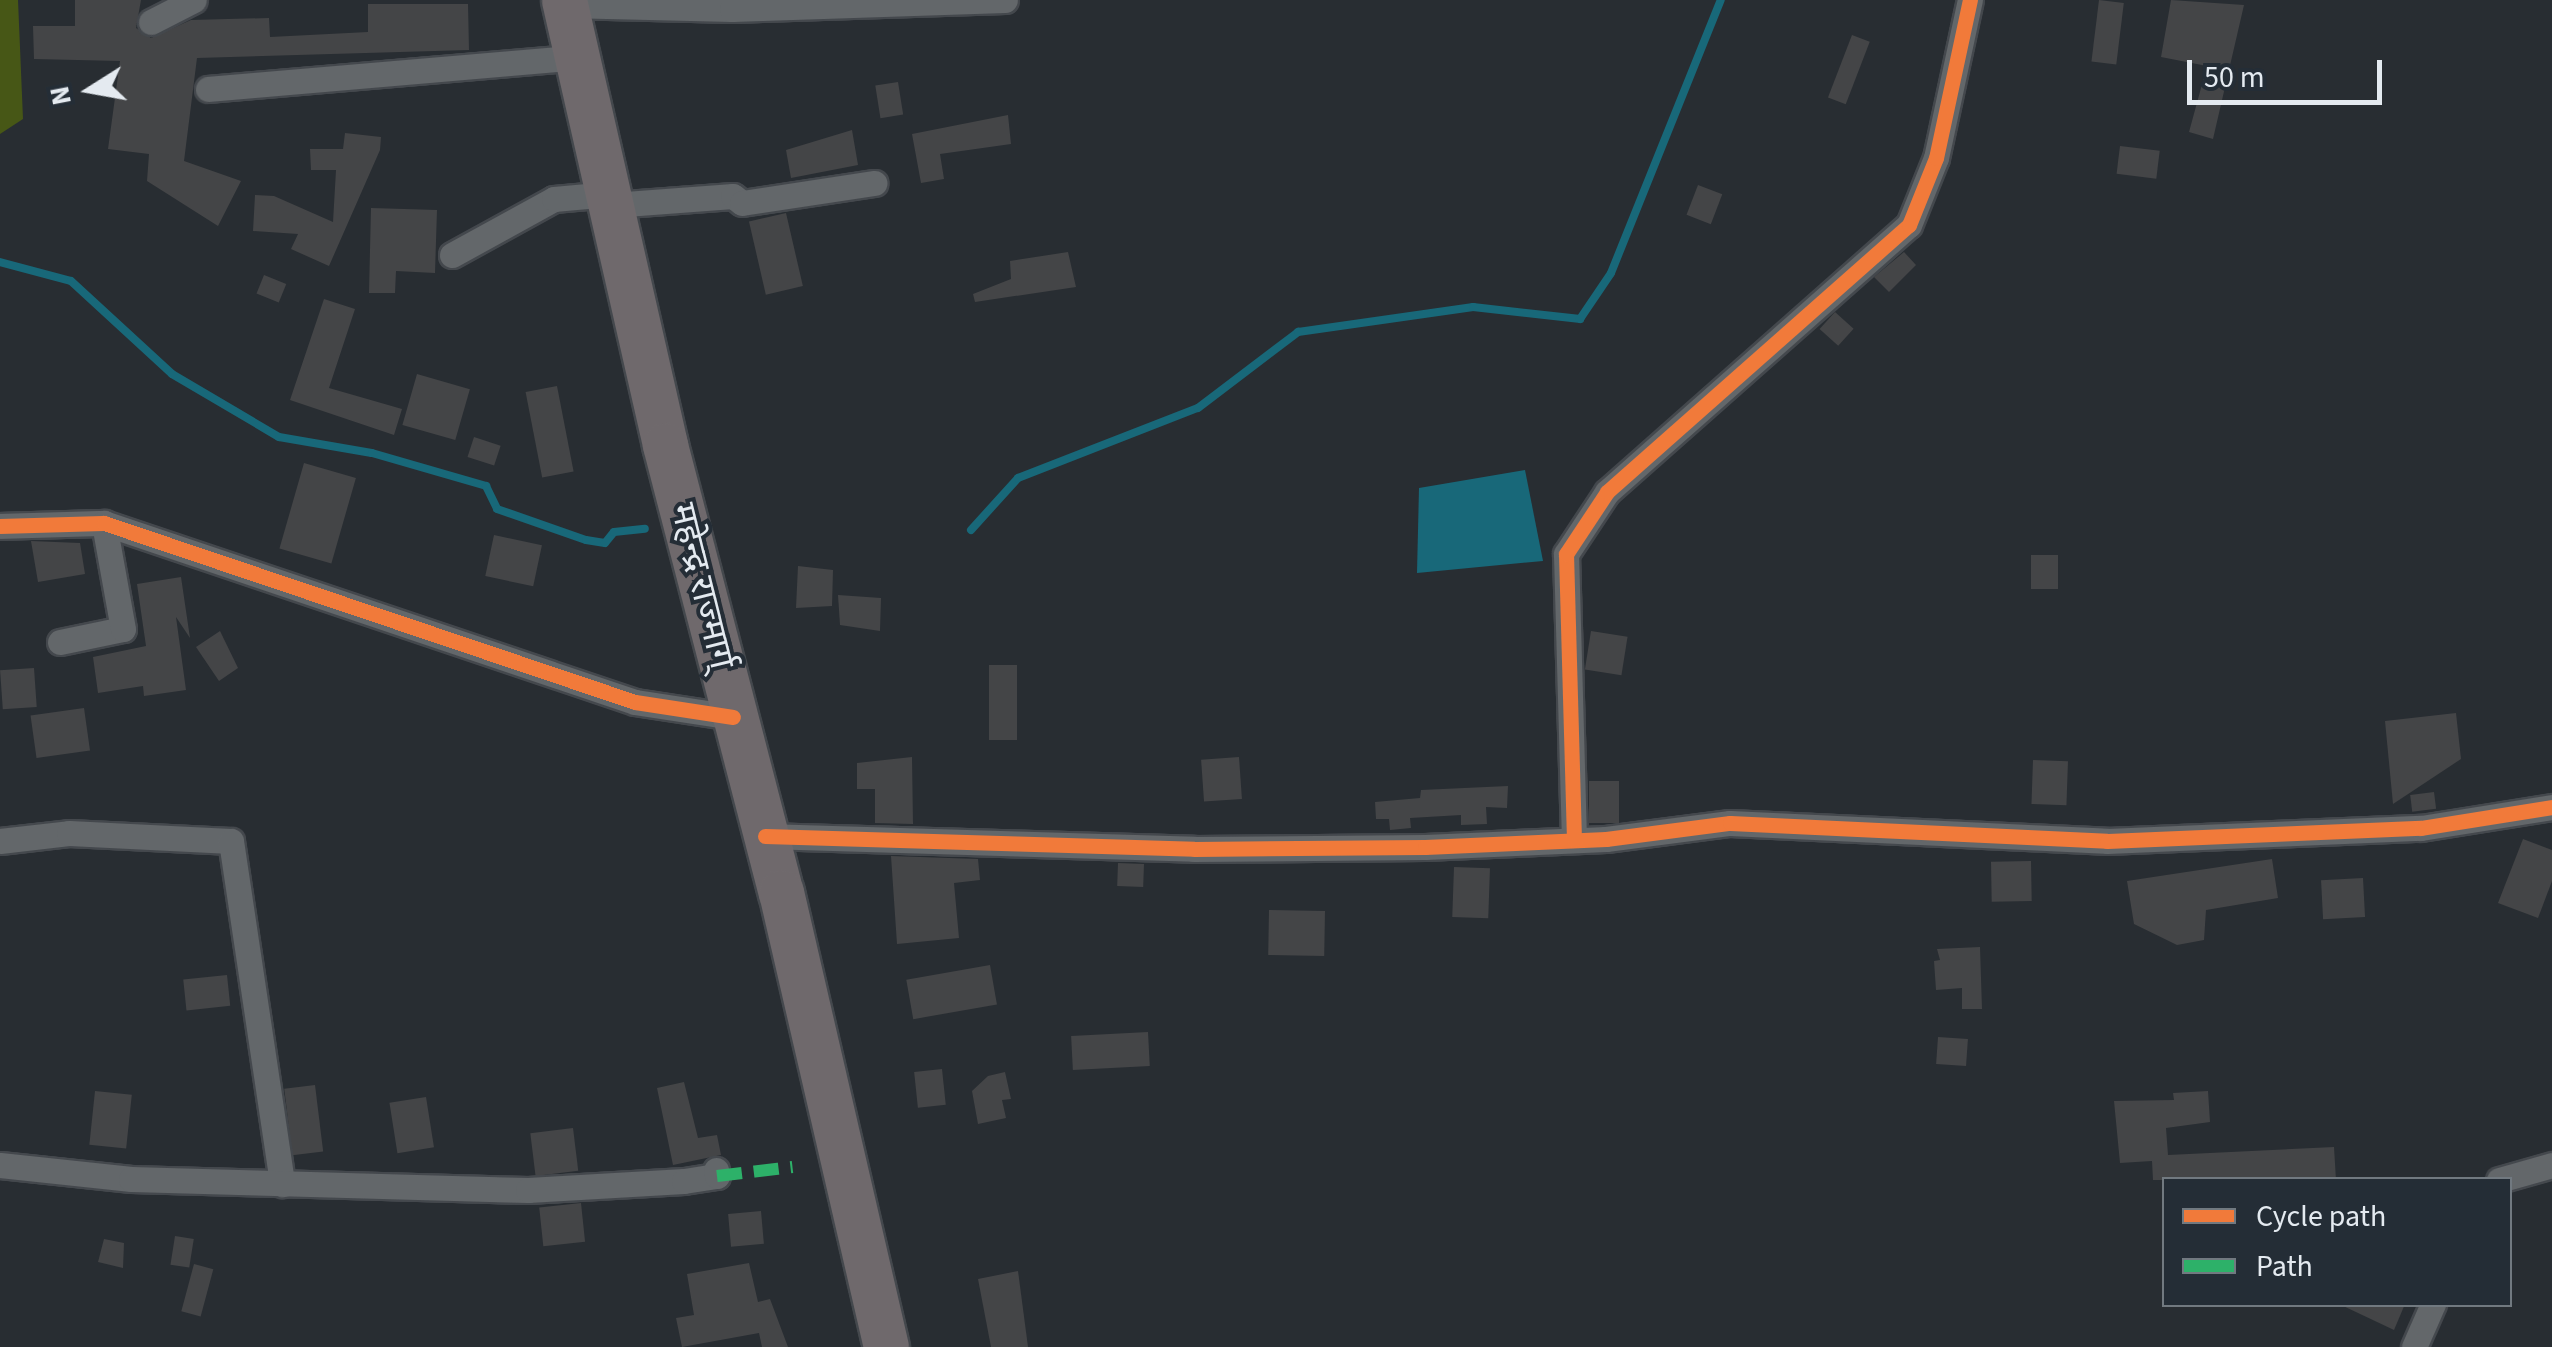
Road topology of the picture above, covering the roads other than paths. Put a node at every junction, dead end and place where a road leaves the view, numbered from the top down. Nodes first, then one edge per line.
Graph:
1 (194, 0) edge
2 (1006, 0) edge
3 (1970, 0) edge
4 (564, 2) edge
5 (151, 22) dead end
6 (574, 58) junction
7 (208, 89) dead end
8 (874, 183) dead end
9 (610, 199) junction
10 (452, 256) dead end
11 (104, 523) junction
12 (0, 526) edge
13 (60, 642) dead end
14 (733, 717) junction
15 (2552, 807) edge
16 (765, 836) junction
17 (1574, 840) junction
18 (0, 841) edge
19 (0, 1164) edge
20 (2552, 1165) edge
21 (716, 1170) dead end
22 (2510, 1177) edge
23 (282, 1184) junction
24 (2432, 1307) edge
25 (886, 1347) edge
26 (2414, 1347) edge

1 - 5 street
2 - 4 street
3 - 17 street
4 - 6 highway, महेन्द्र राज्मार्ग्
6 - 7 street
6 - 9 highway, महेन्द्र राज्मार्ग्
8 - 9 street
9 - 10 street
9 - 14 highway, महेन्द्र राज्मार्ग्
11 - 12 street
11 - 13 street
11 - 14 street
14 - 16 highway, महेन्द्र राज्मार्ग्
15 - 17 street
16 - 17 street
16 - 25 highway, महेन्द्र राज्मार्ग्
18 - 23 street
19 - 23 street
20 - 22 street
21 - 23 street
24 - 26 street

